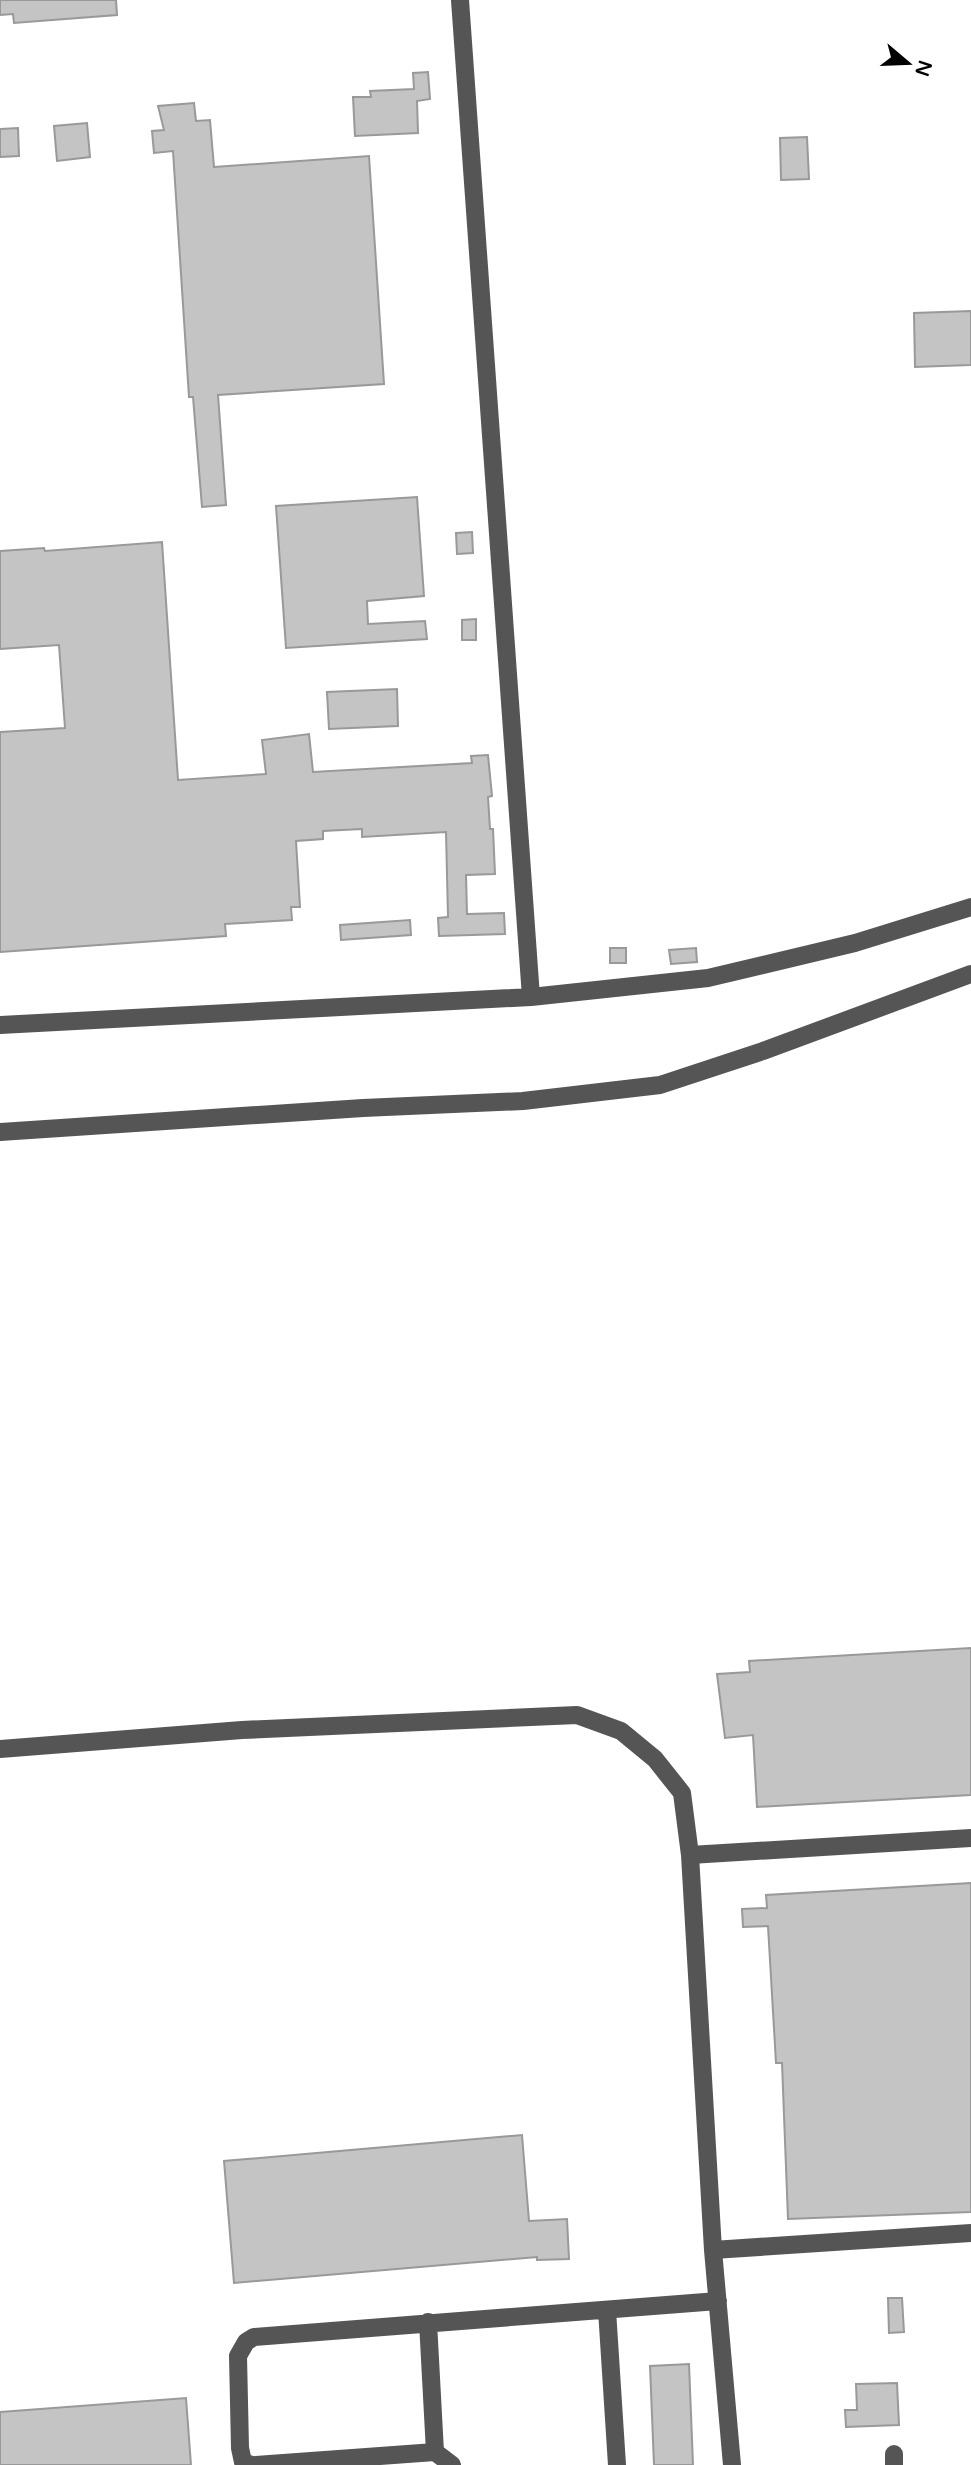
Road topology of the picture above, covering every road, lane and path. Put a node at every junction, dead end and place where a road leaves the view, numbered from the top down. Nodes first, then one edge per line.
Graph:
1 (460, 0) edge
2 (971, 907) edge
3 (971, 974) edge
4 (531, 997) junction
5 (0, 1025) edge
6 (0, 1132) edge
7 (0, 1749) edge
8 (971, 1838) edge
9 (690, 1855) junction
10 (971, 2233) edge
11 (713, 2250) junction
12 (718, 2301) junction
13 (607, 2310) junction
14 (428, 2322) junction
15 (435, 2452) junction
16 (254, 2465) edge
17 (452, 2465) edge
18 (617, 2465) edge
19 (732, 2465) edge

1 - 4 street
2 - 4 street
3 - 6 street
4 - 5 street
7 - 9 street
8 - 9 street
9 - 11 street
10 - 11 street
11 - 12 street
12 - 13 street
12 - 19 street
13 - 14 street
13 - 18 street
14 - 15 street
14 - 16 street
15 - 16 street
15 - 17 street

